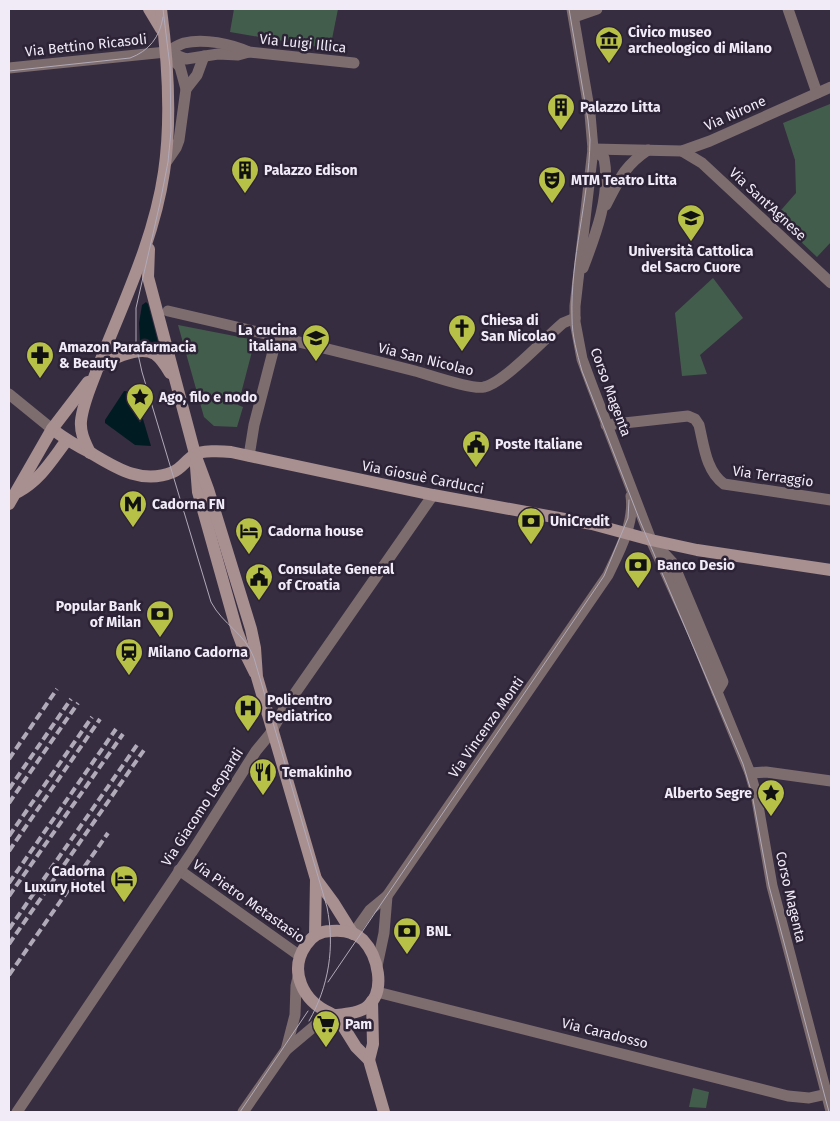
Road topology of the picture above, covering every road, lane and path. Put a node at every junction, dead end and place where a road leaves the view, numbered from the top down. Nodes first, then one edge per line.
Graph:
1 (149, 9) edge
2 (161, 9) edge
3 (597, 9) edge
4 (788, 9) edge
5 (573, 13) edge
6 (164, 33) junction
7 (166, 52) junction
8 (249, 52) junction
9 (204, 56) junction
10 (354, 63) dead end
11 (9, 68) edge
12 (831, 87) edge
13 (186, 89) junction
14 (817, 93) junction
15 (593, 149) junction
16 (648, 150) junction
17 (682, 151) junction
18 (165, 164) junction
19 (602, 212) junction
20 (150, 236) junction
21 (576, 283) junction
22 (831, 283) edge
23 (168, 312) dead end
24 (575, 318) junction
25 (277, 336) junction
26 (96, 371) junction
27 (9, 394) edge
28 (179, 397) junction
29 (606, 425) junction
30 (52, 429) junction
31 (67, 440) junction
32 (90, 453) junction
33 (195, 454) junction
34 (249, 456) junction
35 (628, 480) junction
36 (16, 493) junction
37 (433, 495) junction
38 (831, 500) edge
39 (9, 504) edge
40 (626, 533) junction
41 (651, 540) junction
42 (831, 570) edge
43 (717, 692) junction
44 (272, 731) junction
45 (750, 773) junction
46 (831, 781) edge
47 (180, 870) junction
48 (316, 879) junction
49 (388, 896) junction
50 (352, 934) junction
51 (315, 935) junction
52 (300, 956) junction
53 (377, 966) junction
54 (298, 977) junction
55 (375, 997) junction
56 (333, 1014) junction
57 (286, 1050) junction
58 (369, 1060) junction
59 (827, 1094) junction
60 (831, 1111) edge
61 (17, 1112) edge
62 (243, 1112) edge
63 (384, 1112) edge

1 - 6 street
2 - 6 street
3 - 5 street
4 - 14 street
5 - 15 street, Corso Magenta
6 - 7 street
7 - 8 street, Via Luigi Illica
7 - 9 street, Via Luigi Illica
7 - 11 street, Via Bettino Ricasoli
7 - 13 street
7 - 18 street
8 - 9 street, Via Luigi Illica
8 - 10 street, Via Luigi Illica
9 - 13 street
12 - 14 street, Via Nirone
13 - 18 street
14 - 17 street, Via Nirone
15 - 16 street, Via Nirone
15 - 19 street, Corso Magenta
15 - 21 street, Corso Magenta
16 - 17 street, Via Nirone
16 - 19 street
17 - 22 street, Via Sant'Agnese
18 - 20 street
19 - 21 street, Corso Magenta
20 - 26 street
20 - 28 street
21 - 24 street, Corso Magenta
23 - 25 street, Via San Nicolao
24 - 25 street, Via San Nicolao
24 - 29 street, Corso Magenta
25 - 34 street
26 - 28 street
26 - 30 street
26 - 32 street
27 - 30 street
28 - 33 street
29 - 35 street, Corso Magenta
29 - 38 street, Via Terraggio
30 - 31 street
30 - 36 street
31 - 32 street
31 - 36 street
32 - 33 street
33 - 34 street, Via Giosuè Carducci
33 - 44 street
34 - 37 street, Via Giosuè Carducci
35 - 40 street, Via Vincenzo Monti
35 - 41 street, Corso Magenta
36 - 39 street
37 - 40 street, Via Giosuè Carducci
37 - 44 street, Via Giacomo Leopardi
40 - 41 street, Via Giosuè Carducci
40 - 49 street, Via Vincenzo Monti
41 - 42 street
41 - 43 street, Corso Magenta
41 - 43 street, Corso Magenta
43 - 45 street, Corso Magenta
44 - 47 street, Via Giacomo Leopardi
44 - 48 street
45 - 46 street
45 - 59 street, Corso Magenta
47 - 52 street, Via Pietro Metastasio
47 - 61 street, Via Giacomo Leopardi
48 - 50 street
48 - 51 street
49 - 50 street, Via Vincenzo Monti
49 - 53 street, Via Vincenzo Monti
50 - 51 street
50 - 53 street
51 - 52 street
52 - 54 street
53 - 55 street
54 - 56 street
54 - 57 street
55 - 56 street
55 - 58 street
55 - 59 street, Via Caradosso
56 - 57 street
56 - 58 street
57 - 62 street
58 - 63 street
59 - 60 street, Corso Magenta

